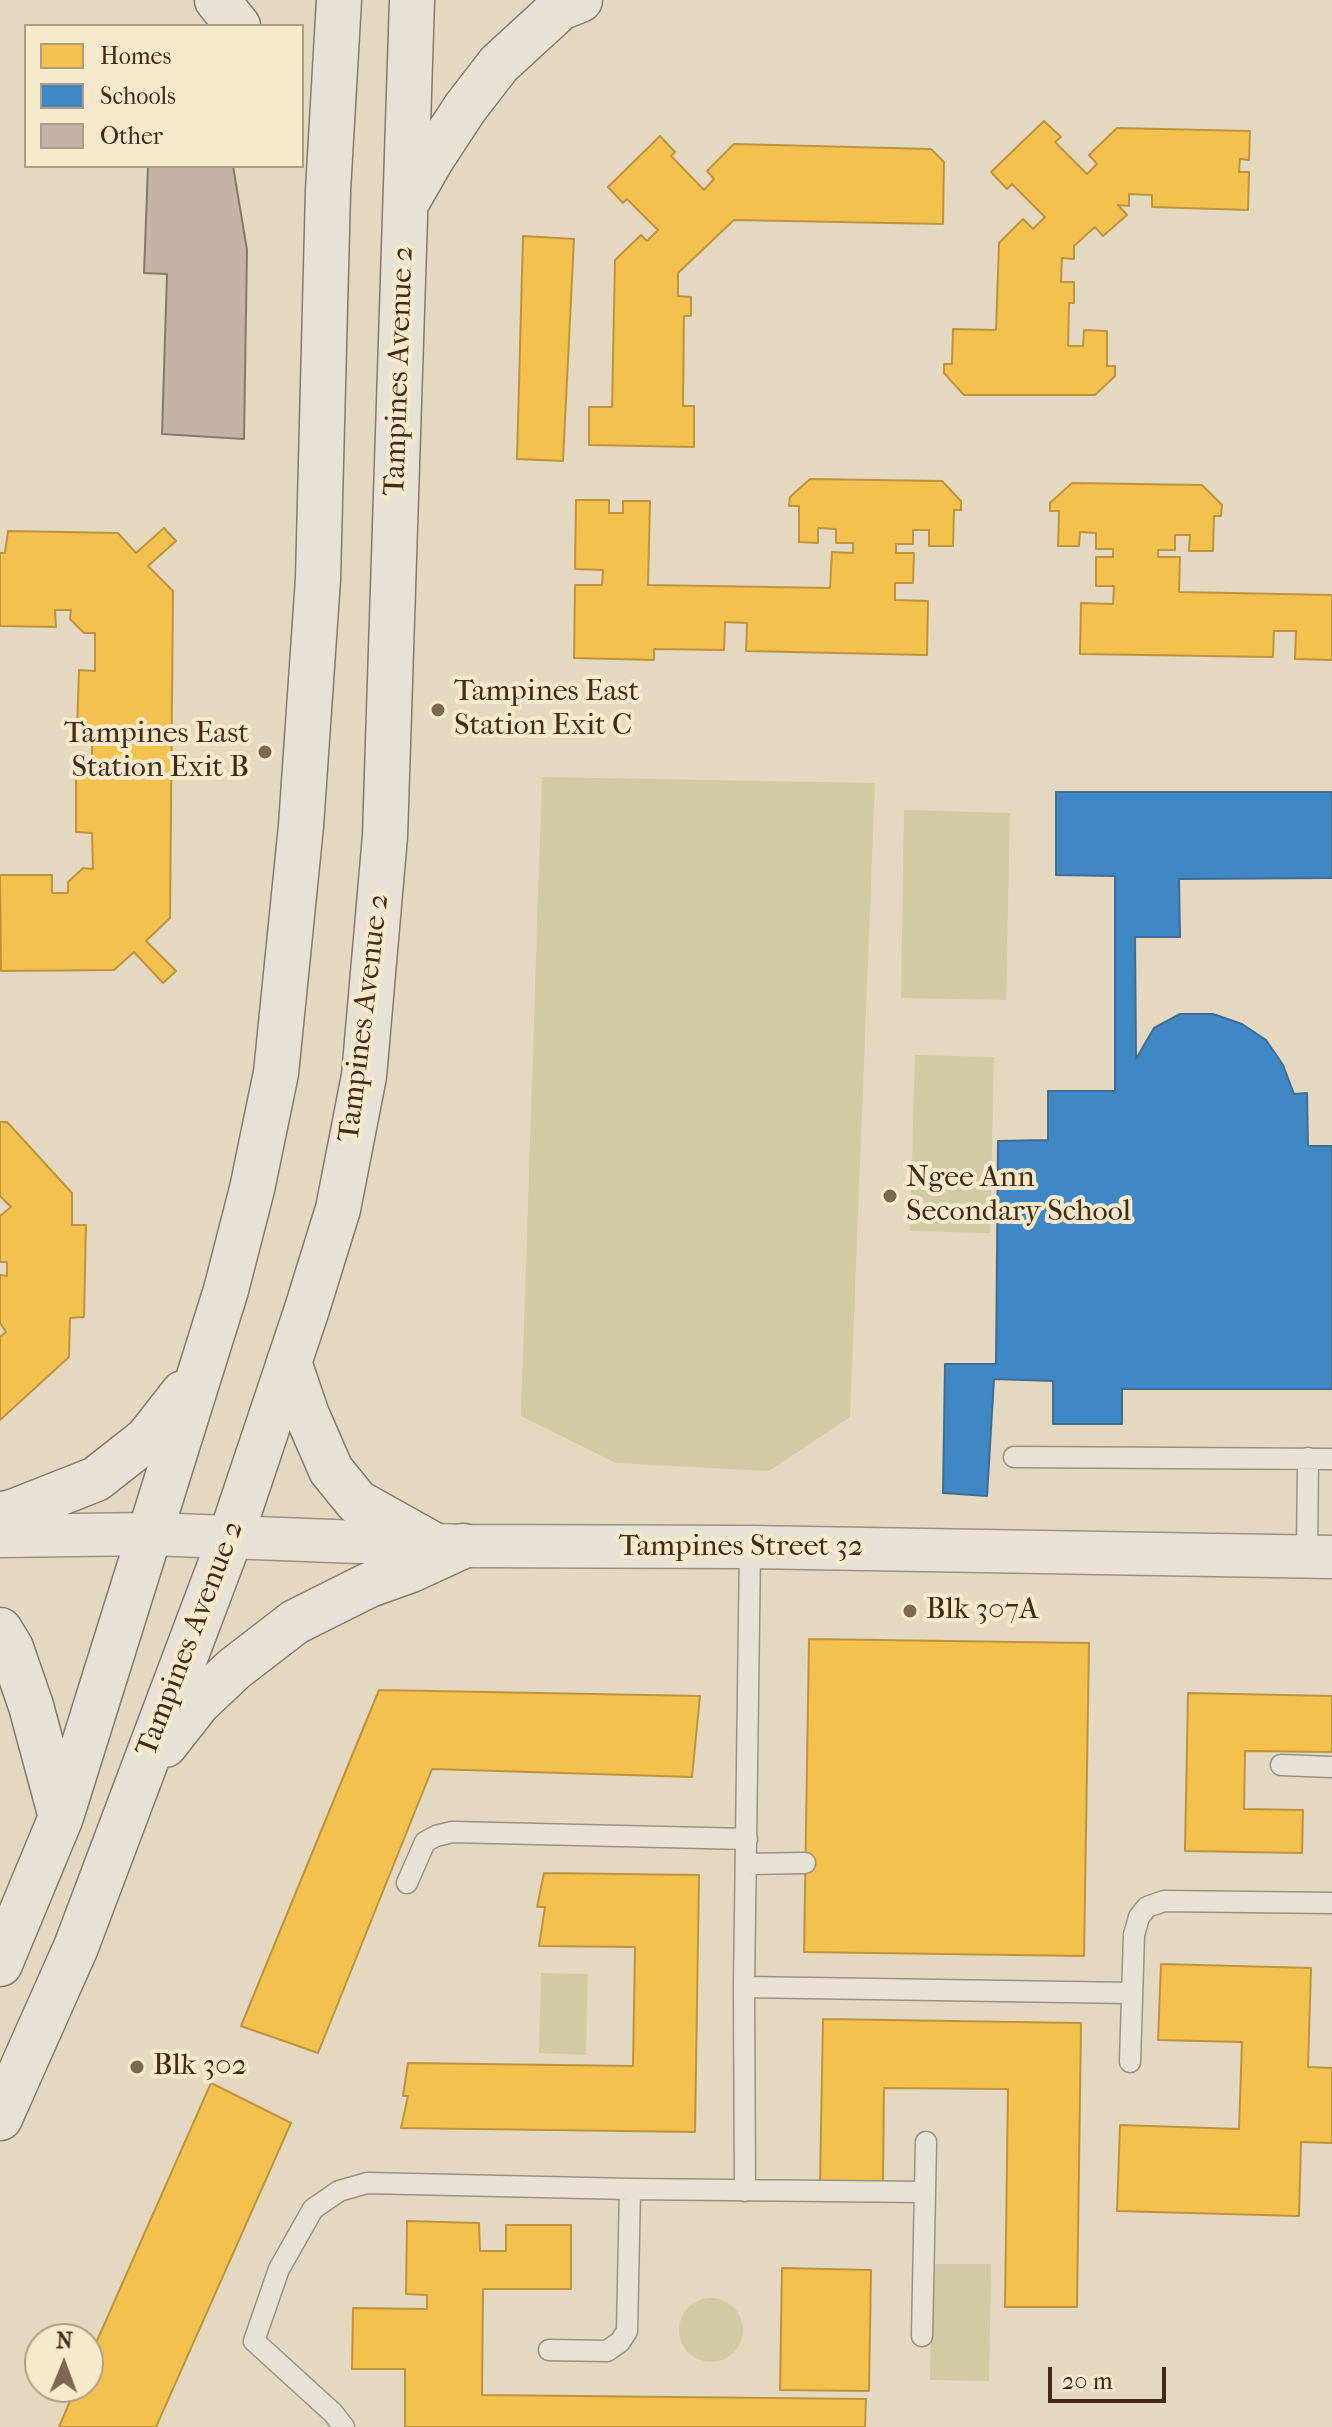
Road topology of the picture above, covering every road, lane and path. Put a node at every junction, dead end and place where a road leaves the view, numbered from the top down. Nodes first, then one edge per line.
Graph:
1 (217, 0) edge
2 (339, 0) edge
3 (412, 0) edge
4 (580, 0) edge
5 (236, 24) edge
6 (304, 145) edge
7 (328, 191) junction
8 (405, 206) junction
9 (289, 1362) junction
10 (201, 1369) junction
11 (1014, 1457) dead end
12 (1308, 1458) junction
13 (1332, 1459) edge
14 (0, 1515) edge
15 (150, 1534) junction
16 (0, 1536) edge
17 (231, 1536) junction
18 (448, 1545) junction
19 (750, 1547) junction
20 (1319, 1557) edge
21 (0, 1630) edge
22 (1281, 1765) dead end
23 (1332, 1767) edge
24 (139, 1779) junction
25 (61, 1817) junction
26 (747, 1839) junction
27 (805, 1863) dead end
28 (746, 1864) junction
29 (407, 1883) dead end
30 (1332, 1903) edge
31 (0, 1964) edge
32 (744, 1987) junction
33 (1131, 1993) junction
34 (1130, 2062) dead end
35 (0, 2118) edge
36 (926, 2142) dead end
37 (630, 2189) junction
38 (745, 2191) junction
39 (925, 2192) junction
40 (922, 2336) dead end
41 (549, 2350) dead end
42 (344, 2427) edge

1 - 5 main road
2 - 7 main road, Tampines Avenue 2
3 - 8 main road, Tampines Avenue 2
4 - 8 main road
6 - 7 main road
7 - 10 main road, Tampines Avenue 2
8 - 9 main road, Tampines Avenue 2
9 - 17 main road, Tampines Avenue 2
9 - 18 main road
10 - 14 main road
10 - 15 main road, Tampines Avenue 2
11 - 12 lane
12 - 13 lane
12 - 20 lane
15 - 16 street, Tampines Street 32
15 - 17 street, Tampines Street 32
15 - 25 main road, Tampines Avenue 2
17 - 18 street, Tampines Street 32
17 - 24 main road, Tampines Avenue 2
18 - 19 street, Tampines Street 32
18 - 24 main road
19 - 20 street, Tampines Street 32
19 - 26 lane
21 - 25 main road
22 - 23 lane
24 - 35 main road, Tampines Avenue 2
25 - 31 main road, Tampines Avenue 2
26 - 28 lane
26 - 29 lane
27 - 28 lane
28 - 32 lane
30 - 33 lane
32 - 33 lane
32 - 38 lane
33 - 34 lane
36 - 39 lane
37 - 38 lane
37 - 41 lane
37 - 42 lane
38 - 39 lane
39 - 40 lane

